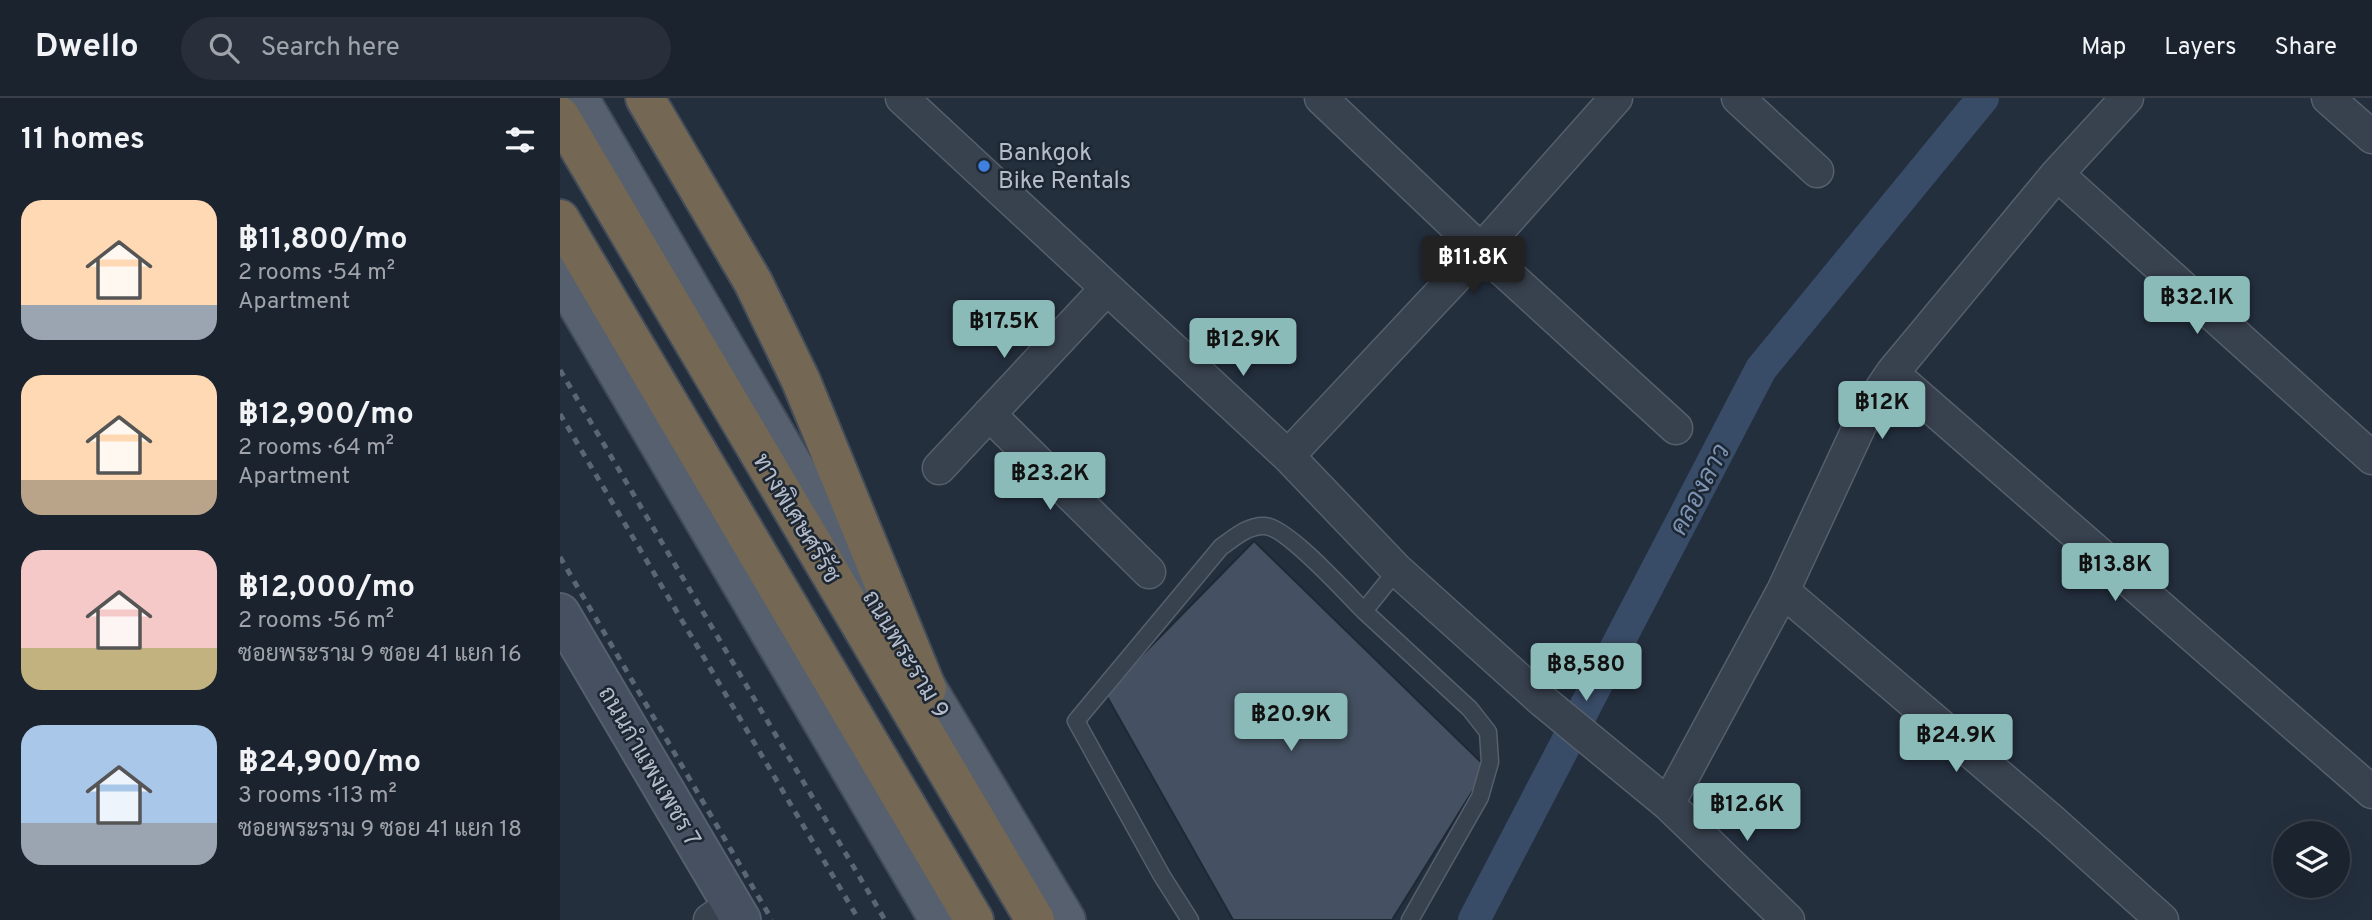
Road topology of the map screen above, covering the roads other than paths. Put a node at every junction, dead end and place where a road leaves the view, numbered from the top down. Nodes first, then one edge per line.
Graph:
1 (579, 98) edge
2 (645, 98) edge
3 (902, 98) edge
4 (1321, 98) edge
5 (1616, 98) edge
6 (1738, 98) edge
7 (2127, 98) edge
8 (2328, 98) edge
9 (560, 116) edge
10 (2372, 137) edge
11 (1817, 171) dead end
12 (2057, 174) junction
13 (560, 219) edge
14 (1480, 250) junction
15 (560, 275) edge
16 (1107, 288) junction
17 (1892, 373) junction
18 (989, 414) junction
19 (1676, 428) dead end
20 (1288, 456) junction
21 (2372, 458) edge
22 (939, 468) dead end
23 (1397, 570) junction
24 (1149, 572) dead end
25 (1783, 592) junction
26 (1364, 611) junction
27 (560, 613) edge
28 (927, 689) junction
29 (2372, 792) edge
30 (1668, 804) junction
31 (727, 915) edge
32 (939, 920) edge
33 (974, 920) edge
34 (1035, 920) edge
35 (1066, 920) edge
36 (1190, 920) edge
37 (1409, 920) edge
38 (1788, 920) edge
39 (2162, 920) edge

1 - 28 main road, ถนนพระราม 9
2 - 28 highway
3 - 16 street
4 - 14 street
5 - 14 street
6 - 11 street
7 - 12 street
8 - 10 street
9 - 34 highway, ทางพิเศษศรีรัช
12 - 17 street
12 - 21 street
13 - 33 highway
14 - 19 street
14 - 20 street
15 - 32 main road
16 - 18 street
16 - 20 street
17 - 25 street
17 - 29 street
18 - 22 street
18 - 24 street
20 - 23 street
23 - 26 lane
23 - 30 street
25 - 30 street
25 - 39 street
26 - 36 lane
26 - 37 lane
27 - 31 street, ถนนกำแพงเพชร 7
28 - 35 main road, ถนนพระราม 9
30 - 38 street

